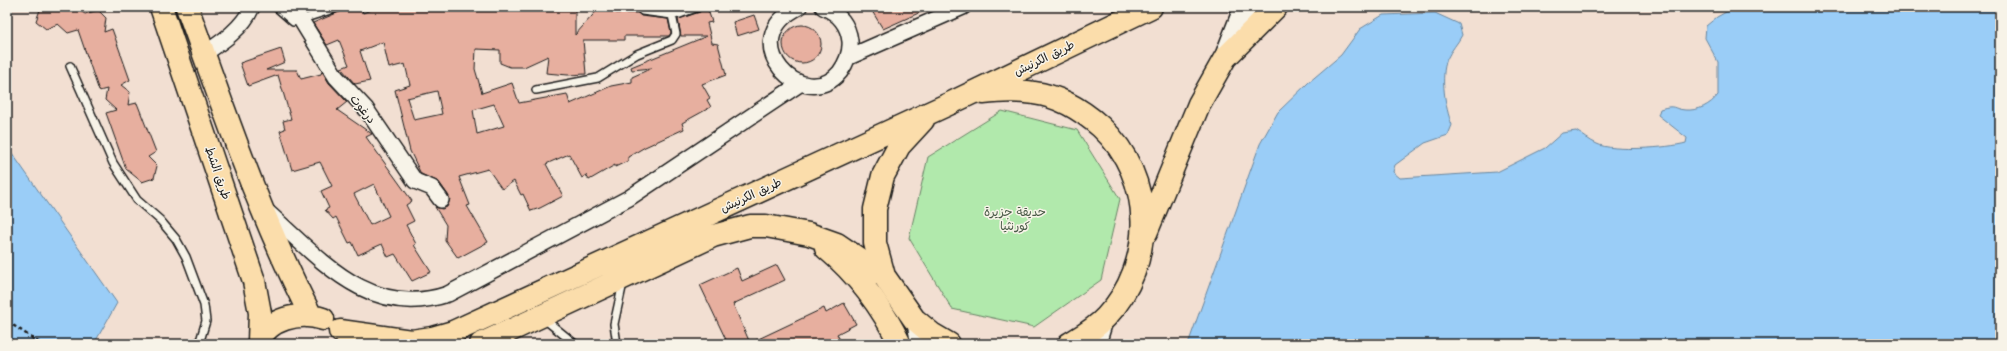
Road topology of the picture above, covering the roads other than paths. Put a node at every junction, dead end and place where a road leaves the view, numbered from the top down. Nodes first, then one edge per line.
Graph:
1 (161, 7) edge
2 (187, 7) edge
3 (252, 7) edge
4 (276, 7) edge
5 (340, 7) edge
6 (640, 7) edge
7 (698, 7) edge
8 (798, 7) edge
9 (823, 7) edge
10 (963, 7) edge
11 (1151, 7) edge
12 (1245, 7) edge
13 (1276, 7) edge
14 (297, 13) edge
15 (672, 15) junction
16 (204, 54) junction
17 (849, 57) junction
18 (1225, 58) junction
19 (70, 66) dead end
20 (801, 83) junction
21 (536, 90) dead end
22 (952, 103) junction
23 (442, 200) dead end
24 (259, 204) junction
25 (809, 234) junction
26 (1142, 242) junction
27 (884, 276) junction
28 (624, 278) junction
29 (311, 316) junction
30 (542, 317) junction
31 (1106, 318) junction
32 (914, 319) junction
33 (344, 338) edge
34 (259, 342) edge
35 (198, 344) edge
36 (481, 344) edge
37 (575, 344) edge
38 (618, 344) edge
39 (900, 344) edge
40 (919, 344) edge
41 (948, 344) edge
42 (1069, 344) edge
43 (1098, 344) edge

1 - 34 highway, طريق الشط
2 - 16 highway
3 - 16 street
4 - 14 lane
5 - 14 lane
6 - 15 lane
7 - 15 lane
8 - 20 street
9 - 17 street
10 - 17 street
11 - 22 highway, طريق الكرنيش
12 - 18 street
13 - 18 highway
14 - 23 street, درغوت
15 - 21 lane
16 - 24 highway
17 - 20 street
18 - 26 highway
19 - 35 lane
20 - 24 street
22 - 26 highway
22 - 27 highway
22 - 33 highway, طريق الكرنيش
24 - 29 highway
25 - 27 highway, طريق الكرنيش
25 - 28 highway, طريق الكرنيش
25 - 39 highway
26 - 31 highway
27 - 32 highway
28 - 30 highway, طريق الكرنيش
28 - 38 lane
29 - 33 highway
29 - 34 highway
30 - 36 highway, طريق الكرنيش
30 - 37 lane
31 - 42 highway
31 - 43 street
32 - 40 street
32 - 41 highway

